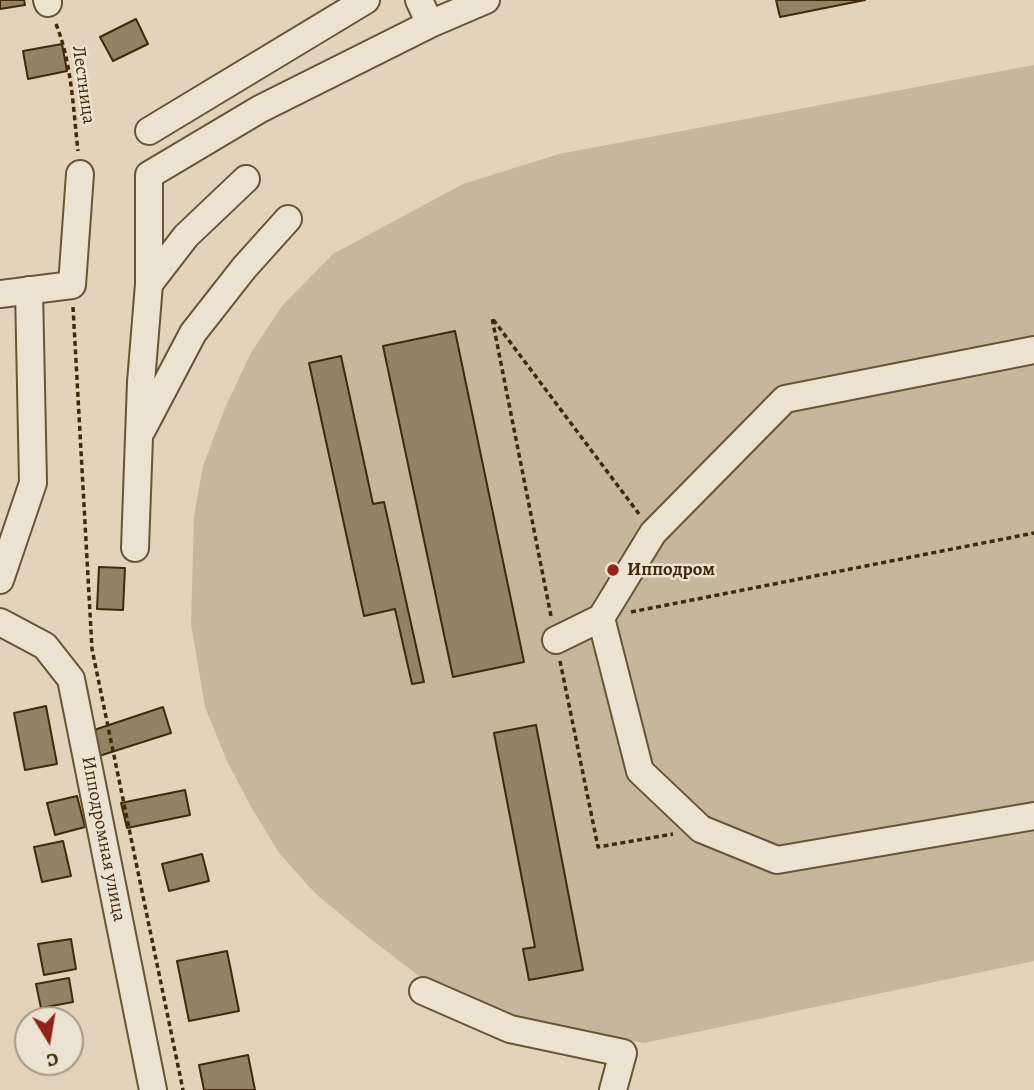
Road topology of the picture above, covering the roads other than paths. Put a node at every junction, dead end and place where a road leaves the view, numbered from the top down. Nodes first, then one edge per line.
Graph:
1 (366, 0) edge
2 (418, 0) edge
3 (486, 0) edge
4 (430, 24) junction
5 (149, 131) dead end
6 (80, 174) road end
7 (246, 179) dead end
8 (288, 219) dead end
9 (149, 284) junction
10 (29, 290) junction
11 (0, 295) edge
12 (1034, 350) edge
13 (139, 438) junction
14 (135, 548) dead end
15 (0, 580) edge
16 (601, 618) junction
17 (0, 622) edge
18 (556, 640) road end
19 (1034, 816) edge
20 (423, 991) dead end
21 (153, 1090) edge
22 (613, 1090) edge

1 - 5 street
2 - 4 street
3 - 4 street
4 - 9 street
6 - 10 street
7 - 9 street
8 - 13 street
9 - 13 street
10 - 11 street
10 - 15 street
12 - 16 street
13 - 14 street
16 - 18 street
16 - 19 street
17 - 21 street, Ипподромная улица
20 - 22 street

